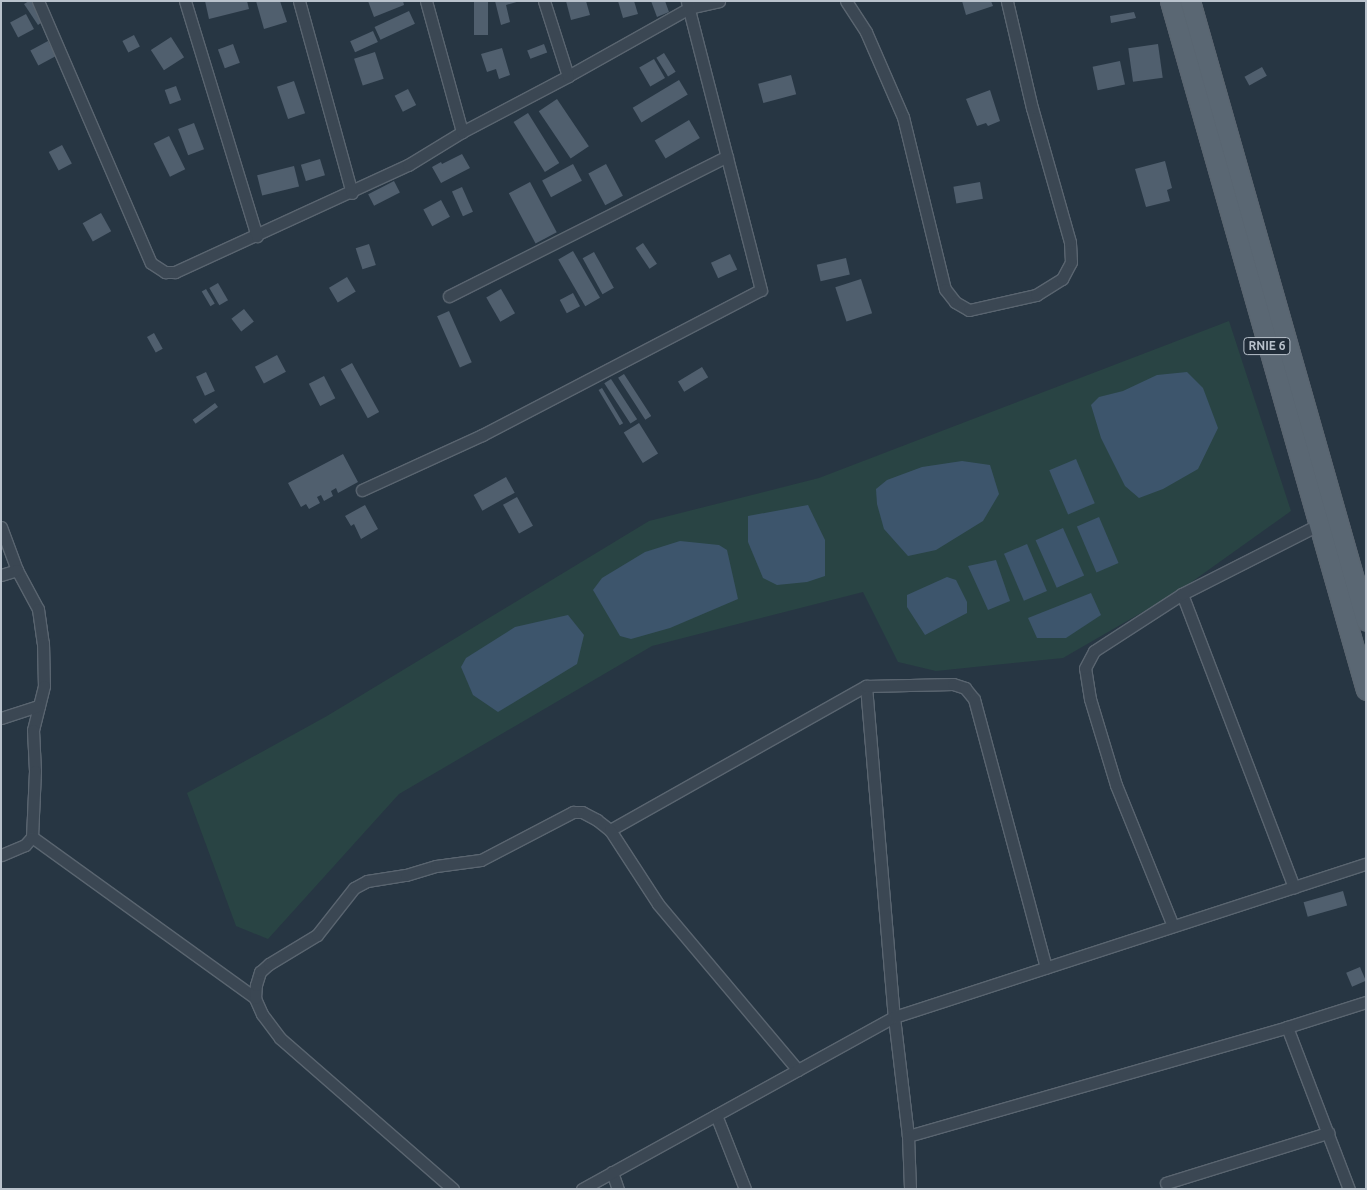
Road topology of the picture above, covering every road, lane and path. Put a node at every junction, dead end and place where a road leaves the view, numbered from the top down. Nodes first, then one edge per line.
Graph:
1 (38, 1) edge
2 (185, 1) edge
3 (299, 1) edge
4 (426, 1) edge
5 (544, 1) edge
6 (719, 1) edge
7 (846, 1) edge
8 (1007, 1) edge
9 (1170, 1) edge
10 (1190, 1) edge
11 (688, 4) edge
12 (568, 76) junction
13 (462, 132) junction
14 (727, 156) junction
15 (352, 192) junction
16 (257, 236) junction
17 (449, 296) dead end
18 (362, 490) dead end
19 (1318, 525) junction
20 (1, 527) edge
21 (18, 570) junction
22 (1, 575) edge
23 (1182, 594) junction
24 (1366, 621) edge
25 (866, 686) junction
26 (1366, 690) edge
27 (39, 706) junction
28 (1, 718) edge
29 (610, 830) junction
30 (32, 837) junction
31 (1, 855) edge
32 (1366, 864) edge
33 (1294, 887) junction
34 (1173, 926) junction
35 (1046, 967) junction
36 (255, 998) junction
37 (1366, 1002) edge
38 (894, 1017) junction
39 (1287, 1027) junction
40 (798, 1070) junction
41 (716, 1115) junction
42 (1328, 1133) junction
43 (908, 1136) junction
44 (612, 1172) junction
45 (1166, 1183) dead end
46 (453, 1189) edge
47 (582, 1189) edge
48 (618, 1189) edge
49 (745, 1189) edge
50 (910, 1189) edge
51 (1349, 1189) edge

1 - 16 street
2 - 16 street
3 - 15 street
4 - 13 street
5 - 12 street
6 - 11 street
7 - 8 street
9 - 19 main road, RNIE 6
10 - 24 main road, RNIE 6
11 - 12 street
11 - 14 street
12 - 13 street
13 - 15 street
14 - 17 street
14 - 18 street
15 - 16 street
19 - 23 street
19 - 26 main road, RNIE 6
20 - 21 street
21 - 22 street
21 - 27 street
23 - 33 street
23 - 34 street
25 - 29 street
25 - 35 street
25 - 38 street
27 - 28 street
27 - 30 street
29 - 36 street
29 - 40 street
30 - 31 street
30 - 36 street
32 - 33 street
33 - 34 street
34 - 35 street
35 - 38 street
36 - 46 street
37 - 39 street
38 - 40 street
38 - 43 street
39 - 42 street
39 - 43 street
40 - 41 street
41 - 44 street
41 - 49 street
42 - 45 street
42 - 51 street
43 - 50 street
44 - 47 street
44 - 48 street

